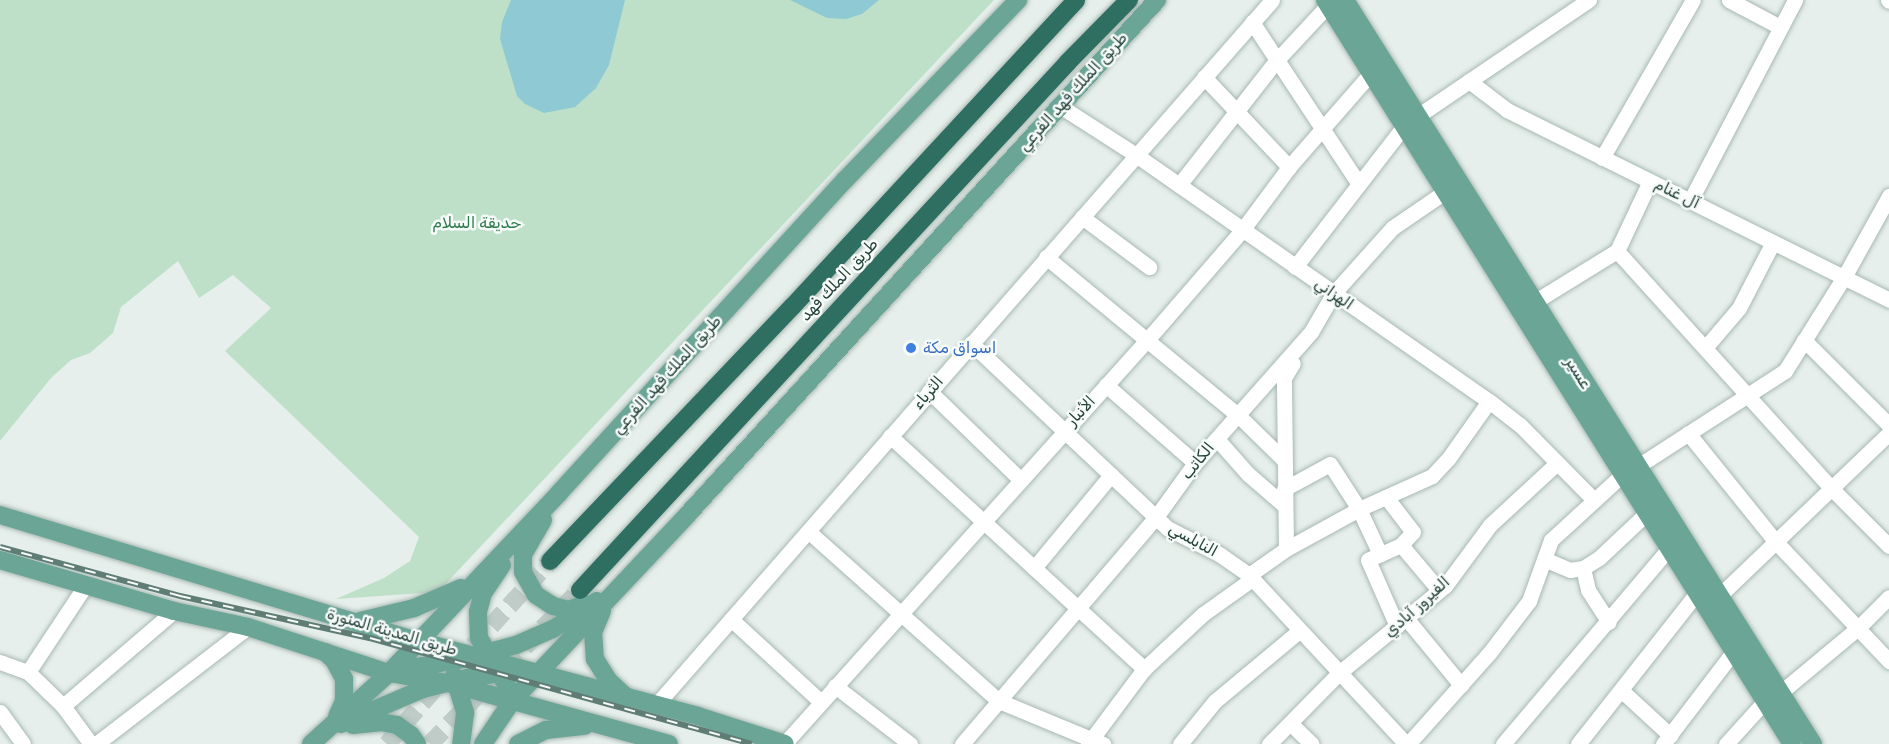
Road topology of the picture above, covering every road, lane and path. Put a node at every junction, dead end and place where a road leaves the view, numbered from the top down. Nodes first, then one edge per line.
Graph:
1 (1018, 0) edge
2 (1076, 0) edge
3 (1129, 0) edge
4 (1157, 0) edge
5 (1272, 0) edge
6 (1589, 0) edge
7 (1693, 0) edge
8 (1728, 0) edge
9 (1794, 0) edge
10 (1333, 2) edge
11 (1252, 22) junction
12 (1780, 27) junction
13 (1276, 62) junction
14 (1371, 73) junction
15 (1204, 77) junction
16 (1469, 81) junction
17 (1060, 106) junction
18 (1237, 112) junction
19 (1410, 121) junction
20 (1322, 130) junction
21 (1136, 155) junction
22 (1602, 158) junction
23 (1289, 166) junction
24 (1650, 181) junction
25 (1359, 184) junction
26 (1179, 185) junction
27 (1446, 191) junction
28 (1889, 197) edge
29 (1690, 201) junction
30 (1082, 217) junction
31 (1243, 229) junction
32 (1773, 242) junction
33 (1617, 251) junction
34 (1046, 257) junction
35 (1149, 267) dead end
36 (1295, 267) junction
37 (1844, 277) junction
38 (1334, 294) junction
39 (1889, 300) edge
40 (1534, 302) junction
41 (1311, 332) junction
42 (1147, 340) junction
43 (1804, 340) junction
44 (971, 343) junction
45 (1705, 348) junction
46 (1106, 385) junction
47 (929, 391) junction
48 (1746, 394) junction
49 (1489, 401) junction
50 (1238, 415) junction
51 (1889, 425) edge
52 (1064, 430) junction
53 (1688, 433) junction
54 (1889, 433) edge
55 (890, 436) junction
56 (1217, 439) junction
57 (1284, 460) junction
58 (1195, 463) junction
59 (1557, 463) junction
60 (1631, 470) junction
61 (1111, 475) junction
62 (1021, 480) junction
63 (1831, 488) junction
64 (1284, 489) junction
65 (559, 493) junction
66 (1386, 497) junction
67 (1593, 499) junction
68 (1285, 506) junction
69 (1359, 509) junction
70 (1647, 513) junction
71 (0, 515) edge
72 (1156, 517) junction
73 (985, 523) junction
74 (808, 531) junction
75 (1775, 541) junction
76 (1401, 545) junction
77 (1889, 546) edge
78 (1669, 548) junction
79 (1286, 549) junction
80 (1380, 554) junction
81 (1544, 559) junction
82 (0, 560) edge
83 (550, 561) tunnel mouth
84 (639, 567) junction
85 (1034, 568) junction
86 (1583, 568) junction
87 (1250, 577) junction
88 (474, 582) junction
89 (85, 586) junction
90 (580, 590) tunnel mouth
91 (1439, 591) junction
92 (1696, 593) junction
93 (1719, 595) junction
94 (1889, 597) edge
95 (606, 602) junction
96 (1078, 609) junction
97 (174, 611) junction
98 (900, 613) junction
99 (731, 619) junction
100 (353, 622) junction
101 (1401, 622) junction
102 (1609, 622) junction
103 (248, 627) junction
104 (1859, 627) junction
105 (1299, 631) junction
106 (418, 641) junction
107 (325, 652) junction
108 (1734, 652) junction
109 (489, 660) junction
110 (1889, 661) edge
111 (0, 662) edge
112 (446, 662) junction
113 (1144, 669) junction
114 (28, 672) junction
115 (389, 672) junction
116 (540, 672) junction
117 (1339, 673) junction
118 (454, 683) junction
119 (1461, 685) junction
120 (835, 686) junction
121 (1621, 690) junction
122 (1781, 692) junction
123 (625, 696) junction
124 (512, 701) junction
125 (999, 701) junction
126 (1765, 701) junction
127 (821, 702) junction
128 (656, 705) junction
129 (63, 706) junction
130 (0, 712) edge
131 (335, 722) junction
132 (1290, 723) junction
133 (602, 725) junction
134 (1666, 739) edge
135 (1094, 742) edge
136 (23, 744) edge
137 (91, 744) edge
138 (96, 744) edge
139 (312, 744) edge
140 (320, 744) edge
141 (417, 744) edge
142 (461, 744) edge
143 (483, 744) edge
144 (518, 744) edge
145 (669, 744) edge
146 (785, 744) edge
147 (910, 744) edge
148 (962, 744) edge
149 (1180, 744) edge
150 (1269, 744) edge
151 (1312, 744) edge
152 (1407, 744) edge
153 (1503, 744) edge
154 (1578, 744) edge
155 (1726, 744) edge
156 (1792, 744) edge
157 (1813, 744) edge

1 - 65 main road, طريق الملك فهد الفرعي
2 - 83 highway, طريق الملك فهد
3 - 90 highway, طريق الملك فهد
4 - 17 main road, طريق الملك فهد الفرعي
5 - 11 street, الثرياء
6 - 16 street
7 - 22 street
8 - 12 street
9 - 12 street
10 - 13 street
10 - 14 main road, عسير
10 - 19 main road, عسير
11 - 13 street
11 - 15 street, الثرياء
12 - 29 street
13 - 18 street
13 - 20 street
14 - 19 main road, عسير
14 - 20 street, الأنبار
15 - 18 street
15 - 21 street, الثرياء
16 - 19 street
16 - 22 street, آل غنام
17 - 21 street, الهزاني
17 - 84 main road, طريق الملك فهد الفرعي
18 - 23 street
18 - 26 street
19 - 25 street
19 - 27 main road, عسير
19 - 40 main road, عسير
20 - 23 street, الأنبار
20 - 25 street
21 - 26 street, الهزاني
21 - 30 street, الثرياء
22 - 24 street, آل غنام
23 - 31 street, الأنبار
24 - 29 street, آل غنام
24 - 33 street
25 - 36 street
26 - 31 street, الهزاني
27 - 38 street, الكاتب
27 - 60 main road, عسير
28 - 37 street
29 - 32 street, آل غنام
30 - 34 street, الثرياء
30 - 35 street
31 - 36 street, الهزاني
31 - 42 street, الأنبار
32 - 37 street, آل غنام
32 - 45 street
33 - 40 street
33 - 45 street
34 - 42 street
34 - 44 street, الثرياء
36 - 38 street, الهزاني
37 - 39 street, آل غنام
37 - 43 street
38 - 41 street, الكاتب
38 - 49 street, الهزاني
40 - 60 main road, عسير
41 - 50 street, الكاتب
41 - 57 street
42 - 46 street, الأنبار
42 - 50 street
43 - 48 street
43 - 51 street
44 - 47 street, الثرياء
44 - 52 street, النابلسي
45 - 48 street
46 - 52 street, الأنبار
46 - 58 street
47 - 55 street, الثرياء
47 - 62 street
48 - 53 street
48 - 63 street
49 - 59 street, الهزاني
49 - 66 street
50 - 56 street, الكاتب
50 - 57 street
52 - 61 street, النابلسي
52 - 62 street, الأنبار
53 - 60 street
53 - 75 street
54 - 63 street
55 - 73 street
55 - 74 street, الثرياء
56 - 58 street, الكاتب
56 - 68 street
57 - 64 street
58 - 72 street, الكاتب
59 - 67 street, الهزاني
59 - 91 street, الفيروز آبادي
60 - 67 street
60 - 70 main road, عسير
60 - 93 main road, عسير
61 - 72 street, النابلسي
61 - 85 street
62 - 73 street, الأنبار
63 - 75 street
63 - 77 street
64 - 68 street
64 - 69 street
65 - 84 main road
65 - 88 main road, طريق الملك فهد الفرعي
65 - 109 main road
66 - 69 street
66 - 76 street
67 - 81 street
68 - 79 street
69 - 79 street
69 - 80 street
70 - 78 main road, عسير
70 - 86 street
71 - 100 main road, طريق المدينة المنورة
72 - 87 street, النابلسي
72 - 96 street, الكاتب
73 - 85 street
73 - 98 street, الأنبار
74 - 98 street
74 - 99 street, الثرياء
75 - 93 street
75 - 104 street
76 - 80 street
76 - 91 street
78 - 92 main road, عسير
78 - 102 street
79 - 87 street
80 - 101 street
81 - 86 street
81 - 119 street
82 - 89 main road, طريق المدينة المنورة
84 - 95 main road, طريق الملك فهد الفرعي
84 - 109 main road
85 - 96 street
86 - 102 street
87 - 105 street, النابلسي
87 - 113 street
88 - 100 main road
88 - 106 main road, طريق الملك فهد الفرعي
89 - 97 main road, طريق المدينة المنورة
89 - 114 street
91 - 101 street, الفيروز آبادي
92 - 108 main road, عسير
92 - 121 street
93 - 122 main road, عسير
94 - 104 street
95 - 116 main road, طريق الملك فهد الفرعي
95 - 123 main road
96 - 113 street
96 - 125 street, الكاتب
97 - 103 main road, طريق المدينة المنورة
97 - 129 street
98 - 120 street, الأنبار
98 - 125 street
99 - 127 street
99 - 128 street, الثرياء
100 - 106 main road, طريق المدينة المنورة
101 - 117 street, الفيروز آبادي
101 - 119 street
102 - 153 street
103 - 107 main road, طريق المدينة المنورة
103 - 138 street
104 - 110 street
104 - 122 street
105 - 117 street, النابلسي
105 - 149 street
106 - 109 main road, طريق المدينة المنورة
106 - 112 main road
106 - 115 main road, طريق الملك فهد الفرعي
107 - 115 main road, طريق المدينة المنورة
107 - 131 main road
108 - 126 main road, عسير
108 - 134 street
109 - 112 main road
109 - 116 main road
109 - 118 main road
109 - 124 main road
111 - 114 street
112 - 115 main road
112 - 118 main road
113 - 135 street
114 - 129 street
115 - 118 main road, طريق المدينة المنورة
115 - 131 main road, طريق الملك فهد الفرعي
116 - 123 main road
116 - 124 main road, طريق الملك فهد الفرعي
117 - 132 street, الفيروز آبادي
117 - 152 street, النابلسي
118 - 124 main road, طريق المدينة المنورة
118 - 139 main road
118 - 142 main road
119 - 152 street
120 - 127 street, الأنبار
120 - 147 street
121 - 134 street
121 - 154 street
122 - 157 main road, عسير
123 - 128 main road
124 - 133 main road, طريق المدينة المنورة
124 - 143 main road, طريق الملك فهد الفرعي
125 - 135 street
125 - 148 street, الكاتب
126 - 155 street
126 - 156 main road, عسير
127 - 146 street, الأنبار
128 - 146 main road
129 - 137 street
130 - 136 street
131 - 139 main road, طريق الملك فهد الفرعي
132 - 150 street, الفيروز آبادي
132 - 151 street
133 - 144 main road
133 - 145 main road, طريق المدينة المنورة
140 - 141 main road

